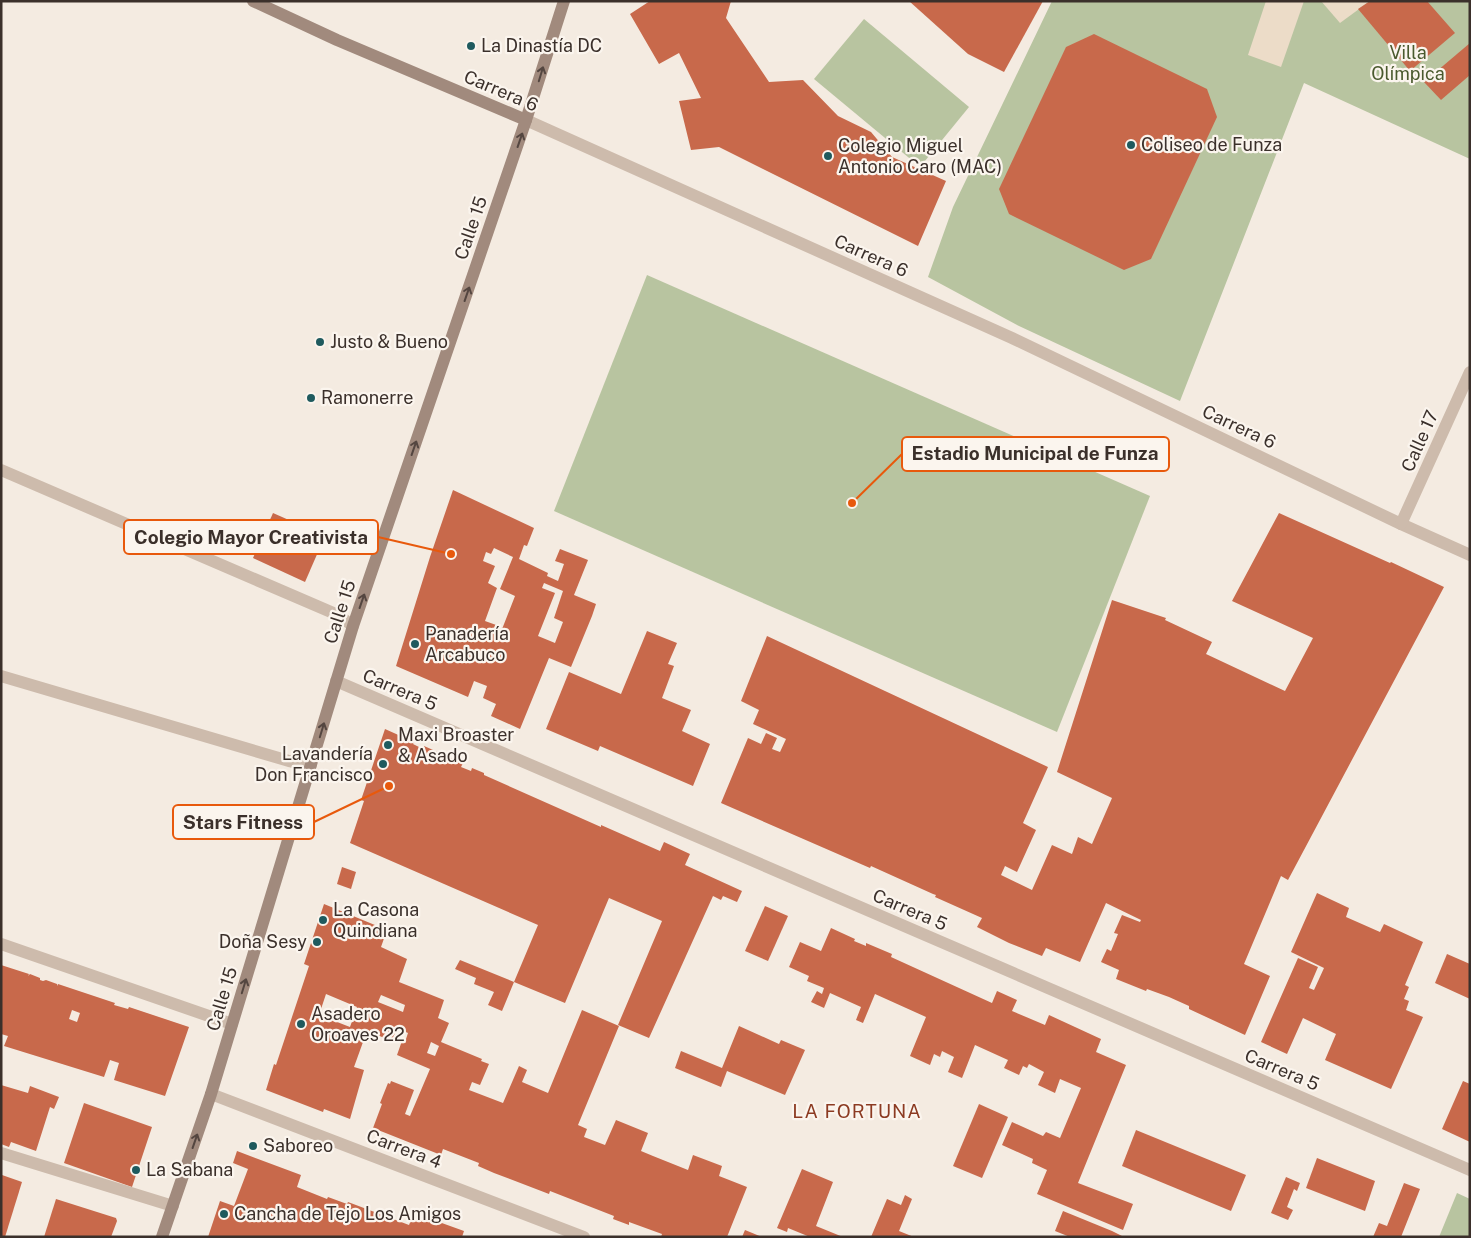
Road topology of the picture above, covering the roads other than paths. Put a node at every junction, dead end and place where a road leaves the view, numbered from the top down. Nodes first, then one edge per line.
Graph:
1 (253, 1) edge
2 (564, 1) edge
3 (526, 120) junction
4 (1470, 372) edge
5 (1, 470) edge
6 (1402, 524) junction
7 (1470, 555) edge
8 (353, 626) junction
9 (1, 676) edge
10 (336, 681) junction
11 (311, 765) junction
12 (1, 944) edge
13 (232, 1024) junction
14 (211, 1094) junction
15 (1, 1153) edge
16 (1470, 1170) edge
17 (173, 1206) junction
18 (162, 1237) edge
19 (584, 1237) edge

1 - 3 street, Carrera 6
3 -> 2 street, Calle 15
3 - 6 street, Carrera 6
8 -> 3 street, Calle 15
4 - 6 street, Calle 17
5 - 8 street
6 - 7 street, Carrera 6
8 - 10 street, Calle 15
9 - 11 street
11 -> 10 street, Calle 15
10 - 16 street, Carrera 5
13 -> 11 street, Calle 15
12 - 13 street
13 - 14 street, Calle 15
17 -> 14 street, Calle 15
14 - 19 street, Carrera 4
15 - 17 street
17 - 18 street, Calle 15

